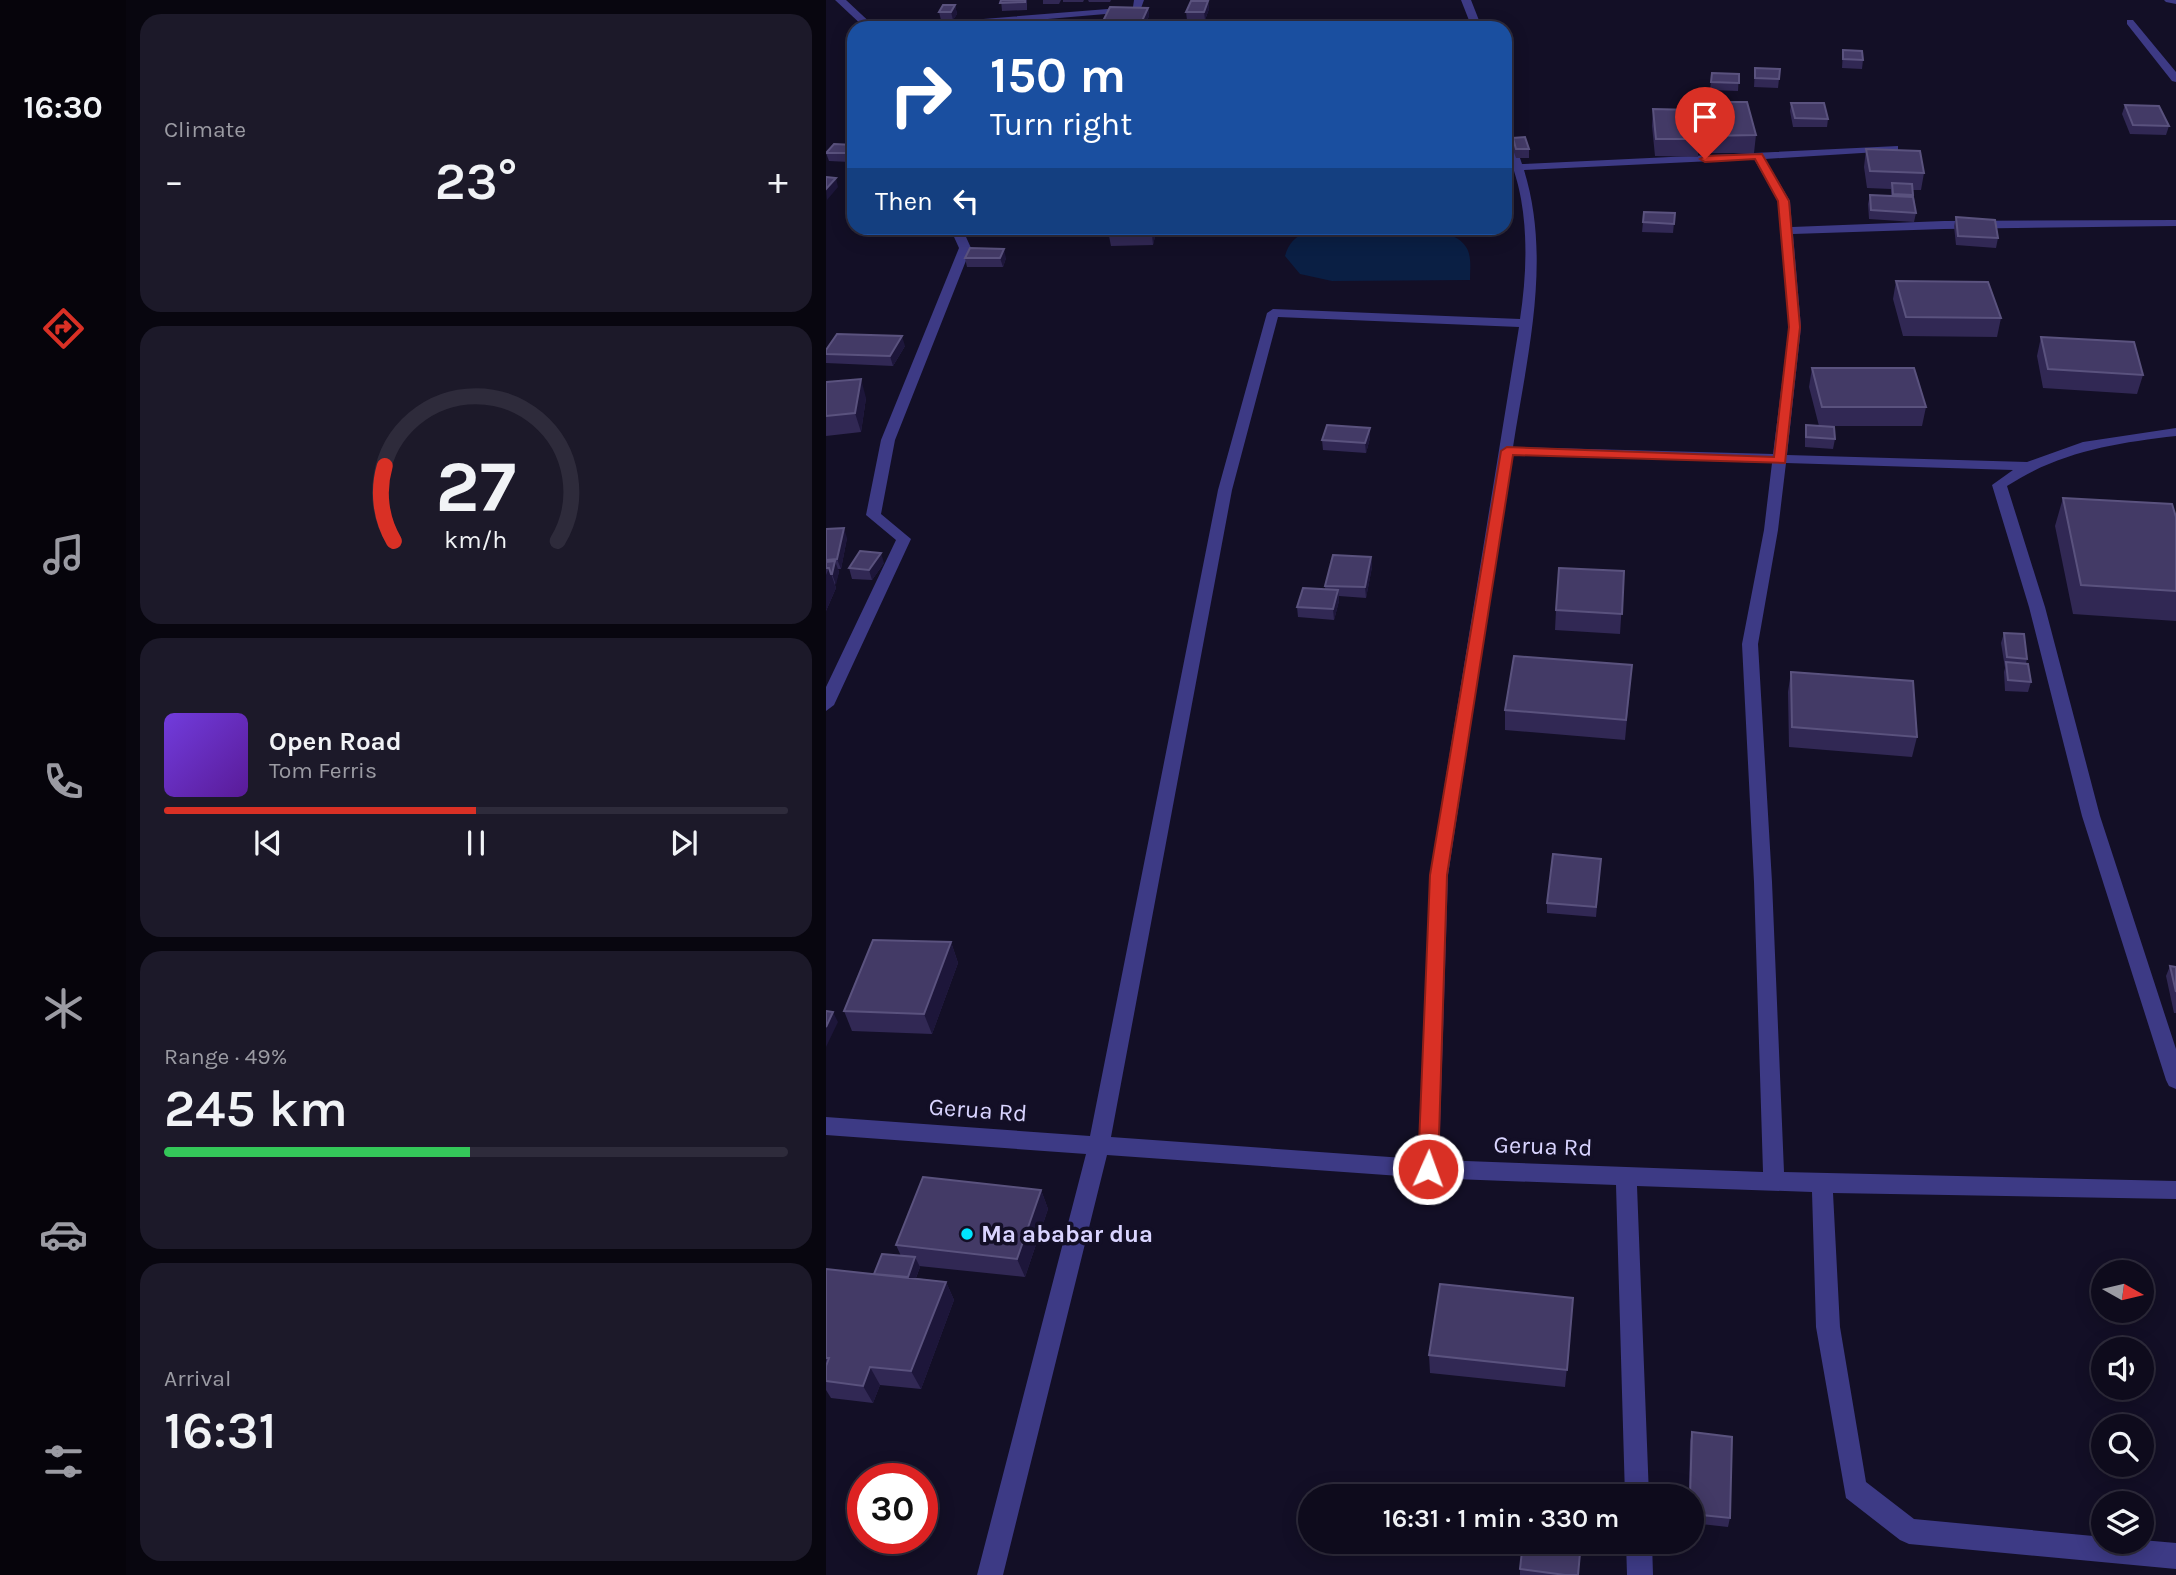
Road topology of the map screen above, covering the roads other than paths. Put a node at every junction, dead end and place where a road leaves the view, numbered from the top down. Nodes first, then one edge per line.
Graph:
1 (840, 0) edge
2 (1139, 0) edge
3 (1466, 0) edge
4 (2169, 0) edge
5 (2176, 1) edge
6 (863, 21) edge
7 (1011, 21) edge
8 (1474, 21) edge
9 (2130, 22) dead end
10 (2176, 79) edge
11 (1894, 148) edge
12 (1512, 149) edge
13 (1758, 156) junction
14 (1518, 167) junction
15 (2176, 223) edge
16 (1786, 231) junction
17 (959, 235) edge
18 (1526, 323) junction
19 (2176, 432) edge
20 (1507, 451) junction
21 (1780, 461) junction
22 (2025, 466) junction
23 (826, 705) edge
24 (2176, 1080) edge
25 (826, 1126) edge
26 (1099, 1145) junction
27 (1428, 1169) junction
28 (1626, 1176) junction
29 (1774, 1181) junction
30 (1822, 1183) junction
31 (2176, 1190) edge
32 (1637, 1484) edge
33 (1639, 1554) edge
34 (2176, 1556) edge
35 (990, 1575) edge
36 (1640, 1575) edge

1 - 6 street
2 - 7 street
3 - 8 street
4 - 5 street
9 - 10 street
11 - 13 street
12 - 14 street
13 - 14 street
13 - 16 street
14 - 18 street
15 - 16 street
16 - 21 street
17 - 23 street
18 - 20 street
18 - 26 street
19 - 22 street
20 - 21 street
20 - 27 street
21 - 22 street
21 - 29 street
22 - 24 street
25 - 26 street, Gerua Rd
26 - 27 street, Gerua Rd
26 - 35 street
27 - 28 street, Gerua Rd
28 - 29 street, Gerua Rd
28 - 32 street
29 - 30 street, Gerua Rd
30 - 31 street, Gerua Rd
30 - 34 street
33 - 36 street

